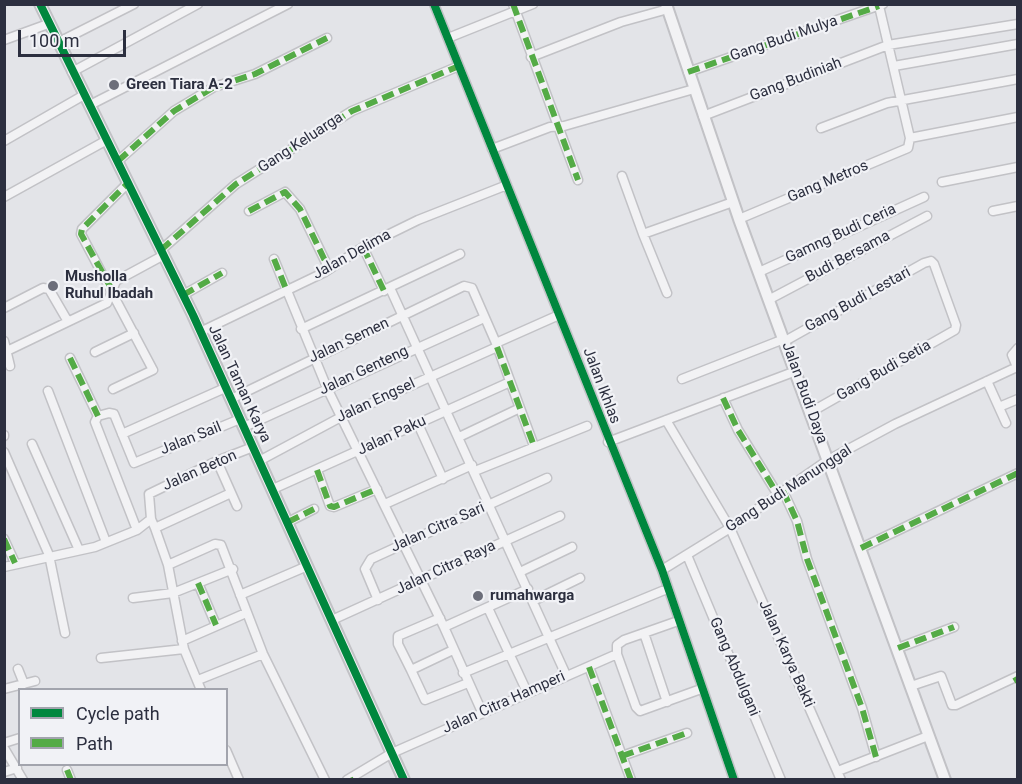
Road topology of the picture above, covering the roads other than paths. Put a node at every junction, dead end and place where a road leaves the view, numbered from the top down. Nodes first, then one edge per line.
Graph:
1 (40, 4) edge
2 (134, 4) edge
3 (198, 4) edge
4 (288, 4) edge
5 (434, 4) edge
6 (533, 4) edge
7 (881, 5) edge
8 (667, 7) edge
9 (514, 8) edge
10 (48, 24) junction
11 (1017, 24) edge
12 (327, 38) dead end
13 (448, 38) junction
14 (4, 40) edge
15 (57, 43) junction
16 (1017, 44) edge
17 (888, 45) junction
18 (531, 57) junction
19 (459, 66) junction
20 (894, 66) junction
21 (72, 72) junction
22 (688, 72) junction
23 (1017, 79) edge
24 (694, 89) junction
25 (87, 100) junction
26 (902, 102) junction
27 (703, 116) junction
28 (1017, 117) edge
29 (556, 127) junction
30 (821, 128) dead end
31 (910, 138) junction
32 (107, 140) junction
33 (4, 141) edge
34 (492, 149) junction
35 (118, 161) junction
36 (1017, 167) edge
37 (622, 176) dead end
38 (578, 180) dead end
39 (942, 182) dead end
40 (128, 183) junction
41 (507, 185) junction
42 (924, 196) dead end
43 (4, 197) edge
44 (733, 202) junction
45 (1017, 206) edge
46 (249, 211) dead end
47 (993, 211) dead end
48 (927, 216) dead end
49 (739, 219) junction
50 (643, 234) junction
51 (363, 247) junction
52 (162, 253) junction
53 (460, 254) dead end
54 (274, 259) dead end
55 (931, 261) joint
56 (329, 269) junction
57 (759, 272) junction
58 (222, 273) dead end
59 (111, 288) junction
60 (286, 289) junction
61 (387, 289) junction
62 (667, 293) dead end
63 (183, 294) junction
64 (770, 299) junction
65 (4, 308) edge
66 (402, 315) junction
67 (559, 315) junction
68 (484, 318) junction
69 (67, 320) junction
70 (302, 329) junction
71 (200, 332) junction
72 (134, 333) junction
73 (785, 340) junction
74 (4, 341) edge
75 (496, 345) junction
76 (417, 347) junction
77 (1015, 350) edge
78 (7, 351) junction
79 (95, 352) dead end
80 (313, 357) junction
81 (70, 358) dead end
82 (10, 366) dead end
83 (1017, 367) edge
84 (796, 370) junction
85 (431, 376) junction
86 (682, 379) dead end
87 (987, 381) junction
88 (510, 382) junction
89 (225, 388) junction
90 (327, 388) junction
91 (113, 389) dead end
92 (48, 391) dead end
93 (723, 398) junction
94 (231, 399) junction
95 (1017, 399) edge
96 (999, 407) junction
97 (520, 408) junction
98 (447, 411) junction
99 (811, 412) junction
100 (340, 417) junction
101 (97, 419) junction
102 (666, 420) junction
103 (242, 423) junction
104 (1006, 423) dead end
105 (418, 424) junction
106 (587, 426) dead end
107 (122, 434) junction
108 (459, 437) junction
109 (608, 442) junction
110 (32, 444) dead end
111 (534, 446) junction
112 (253, 447) junction
113 (4, 452) edge
114 (359, 452) junction
115 (828, 460) junction
116 (217, 461) junction
117 (259, 461) junction
118 (474, 468) junction
119 (317, 470) junction
120 (1017, 473) edge
121 (547, 478) dead end
122 (443, 479) junction
123 (273, 489) junction
124 (377, 489) junction
125 (231, 493) junction
126 (780, 493) junction
127 (385, 504) junction
128 (489, 504) junction
129 (237, 506) dead end
130 (314, 509) dead end
131 (560, 516) dead end
132 (151, 519) junction
133 (288, 522) junction
134 (155, 528) junction
135 (730, 528) junction
136 (137, 530) junction
137 (4, 540) edge
138 (505, 540) junction
139 (106, 542) junction
140 (402, 543) junction
141 (572, 547) dead end
142 (861, 548) junction
143 (80, 550) junction
144 (49, 555) junction
145 (687, 555) junction
146 (15, 563) junction
147 (168, 565) junction
148 (4, 567) edge
149 (305, 567) junction
150 (232, 570) junction
151 (662, 570) junction
152 (520, 572) junction
153 (580, 578) dead end
154 (419, 580) junction
155 (198, 583) junction
156 (667, 588) junction
157 (528, 589) junction
158 (173, 593) junction
159 (240, 595) junction
160 (133, 598) dead end
161 (378, 600) junction
162 (533, 601) junction
163 (488, 608) junction
164 (246, 613) junction
165 (440, 618) junction
166 (332, 621) junction
167 (678, 621) junction
168 (216, 625) junction
169 (444, 627) junction
170 (954, 627) dead end
171 (65, 633) dead end
172 (644, 633) junction
173 (549, 637) junction
174 (183, 645) junction
175 (898, 648) junction
176 (453, 650) junction
177 (263, 654) junction
178 (617, 654) junction
179 (510, 655) junction
180 (101, 657) dead end
181 (589, 667) junction
182 (18, 669) dead end
183 (411, 670) junction
184 (463, 673) junction
185 (566, 675) junction
186 (1017, 678) edge
187 (198, 680) junction
188 (35, 681) dead end
189 (468, 683) junction
190 (24, 684) junction
191 (911, 686) junction
192 (200, 688) edge
193 (4, 689) edge
194 (701, 689) junction
195 (527, 692) junction
196 (667, 702) junction
197 (482, 712) junction
198 (687, 733) dead end
199 (928, 736) junction
200 (4, 748) edge
201 (392, 753) junction
202 (228, 755) edge
203 (622, 756) junction
204 (876, 757) junction
205 (17, 768) junction
206 (67, 770) dead end
207 (4, 771) edge
208 (840, 776) edge
209 (349, 779) edge
210 (22, 780) edge
211 (71, 780) edge
212 (239, 780) edge
213 (325, 780) edge
214 (404, 780) edge
215 (631, 780) edge
216 (734, 780) edge
217 (782, 780) edge
218 (945, 780) edge

1 - 10 street, Jalan Taman Karya
2 - 15 street
3 - 21 street
4 - 25 street
5 - 13 street, Jalan Ikhlas
6 - 9 street
7 - 17 street
7 - 22 street, Gang Budi Mulya
8 - 18 street
8 - 22 street, Jalan Budi Daya
9 - 13 street
9 - 18 street
10 - 14 street
10 - 15 street, Jalan Taman Karya
11 - 17 street, Gang Budiniah
12 - 35 street
13 - 19 street, Jalan Ikhlas
15 - 21 street, Jalan Taman Karya
16 - 20 street
17 - 20 street
17 - 27 street, Gang Budiniah
18 - 29 street
19 - 34 street, Jalan Ikhlas
19 - 52 street, Gang Keluarga
20 - 26 street
21 - 25 street, Jalan Taman Karya
22 - 24 street, Jalan Budi Daya
23 - 26 street
24 - 27 street, Jalan Budi Daya
24 - 29 street
25 - 32 street, Jalan Taman Karya
25 - 33 street
26 - 30 street
26 - 31 street
27 - 44 street, Jalan Budi Daya
28 - 31 street
29 - 34 street
29 - 38 street
31 - 49 street, Gang Metros
32 - 35 street, Jalan Taman Karya
32 - 43 street
34 - 41 street, Jalan Ikhlas
35 - 40 street, Jalan Taman Karya
36 - 39 street
37 - 50 street
40 - 52 street, Jalan Taman Karya
40 - 59 street
41 - 51 street, Jalan Delima
41 - 67 street, Jalan Ikhlas
42 - 57 street, Gamng Budi Ceria
44 - 49 street, Jalan Budi Daya
44 - 50 street
45 - 47 street
46 - 56 street
48 - 64 street, Budi Bersama
49 - 57 street, Jalan Budi Daya
50 - 62 street
51 - 56 street, Jalan Delima
51 - 61 street
52 - 59 street, Gang Keluarga
52 - 63 street, Jalan Taman Karya
53 - 61 street
54 - 60 street
55 - 73 street, Gang Budi Lestari
55 - 99 street, Gang Budi Setia
56 - 60 street, Jalan Delima
57 - 64 street, Jalan Budi Daya
58 - 63 street
59 - 69 street, Gang Keluarga
59 - 72 street
60 - 70 street
60 - 71 street, Jalan Delima
61 - 66 street
61 - 70 street
63 - 71 street, Jalan Taman Karya
64 - 73 street, Jalan Budi Daya
65 - 69 street
66 - 68 street, Jalan Semen
66 - 76 street
66 - 80 street, Jalan Semen
67 - 75 street, Jalan Engsel
67 - 109 street, Jalan Ikhlas
68 - 75 street
68 - 76 street, Jalan Genteng
69 - 78 street, Gang Keluarga
70 - 80 street
71 - 89 street, Jalan Taman Karya
72 - 79 street
72 - 91 street
73 - 84 street, Jalan Budi Daya
73 - 86 street, Gang Budi Lestari
74 - 78 street
75 - 85 street, Jalan Engsel
75 - 88 street
76 - 85 street
76 - 90 street, Jalan Genteng
77 - 83 street
78 - 82 street
80 - 90 street
80 - 94 street, Jalan Semen
81 - 101 street
83 - 87 street, Gang Budi Manunggal
84 - 93 street
84 - 99 street, Jalan Budi Daya
85 - 98 street
85 - 100 street, Jalan Engsel
87 - 96 street
87 - 115 street, Gang Budi Manunggal
88 - 97 street
88 - 98 street, Jalan Paku
89 - 94 street, Jalan Taman Karya
89 - 107 street
90 - 100 street
90 - 103 street, Jalan Genteng
92 - 139 street
93 - 102 street
93 - 126 street
94 - 103 street, Jalan Taman Karya
95 - 96 street
96 - 104 street
97 - 108 street
97 - 111 street
98 - 105 street, Jalan Paku
98 - 108 street
99 - 115 street, Jalan Budi Daya
100 - 114 street
100 - 117 street, Jalan Engsel
101 - 107 street
101 - 136 street
102 - 109 street
102 - 135 street, Jalan Karya Bakti
103 - 107 street, Jalan Sail
103 - 112 street, Jalan Taman Karya
105 - 114 street, Jalan Paku
105 - 122 street
106 - 111 street
108 - 118 street
109 - 151 street, Jalan Ikhlas
110 - 143 street
111 - 118 street
112 - 116 street, Jalan Beton
112 - 117 street, Jalan Taman Karya
113 - 144 street
114 - 119 street, Jalan Paku
114 - 124 street
115 - 126 street, Gang Budi Manunggal
115 - 142 street, Jalan Budi Daya
116 - 125 street
116 - 132 street, Jalan Beton
117 - 123 street, Jalan Taman Karya
118 - 122 street
118 - 128 street
119 - 123 street, Jalan Paku
119 - 124 street
120 - 142 street
121 - 128 street, Jalan Citra Sari
122 - 127 street
123 - 133 street, Jalan Taman Karya
124 - 127 street
125 - 129 street
125 - 134 street
126 - 135 street, Gang Budi Manunggal
126 - 204 street
127 - 140 street
128 - 138 street
128 - 140 street, Jalan Citra Sari
130 - 133 street
131 - 138 street, Jalan Citra Raya
132 - 134 street
132 - 136 street
133 - 149 street, Jalan Taman Karya
134 - 147 street
135 - 145 street, Gang Budi Manunggal
135 - 208 street, Jalan Karya Bakti
136 - 139 street
137 - 146 street
138 - 152 street
138 - 154 street, Jalan Citra Raya
139 - 143 street
140 - 154 street
140 - 161 street, Jalan Citra Sari
141 - 152 street
142 - 175 street, Jalan Budi Daya
143 - 144 street
144 - 146 street
144 - 171 street
145 - 151 street, Gang Budi Manunggal
145 - 217 street, Gang Abdulgani
146 - 148 street
147 - 150 street
147 - 158 street
149 - 159 street
149 - 166 street, Jalan Taman Karya
150 - 155 street
150 - 159 street
151 - 156 street, Jalan Ikhlas
152 - 157 street
153 - 162 street
154 - 161 street, Jalan Citra Raya
154 - 165 street
155 - 158 street
155 - 168 street
156 - 167 street, Jalan Ikhlas
156 - 173 street
157 - 162 street
157 - 163 street
158 - 160 street
158 - 174 street
159 - 164 street
161 - 166 street, Jalan Citra Raya
162 - 173 street
163 - 169 street
163 - 179 street
164 - 168 street
164 - 177 street
165 - 169 street
165 - 183 street
166 - 201 street, Jalan Taman Karya
167 - 172 street
167 - 194 street, Jalan Ikhlas
168 - 174 street
169 - 176 street
170 - 175 street
172 - 178 street
172 - 196 street
173 - 179 street
173 - 185 street
174 - 180 street
174 - 187 street
175 - 191 street, Jalan Budi Daya
176 - 183 street
176 - 184 street
177 - 187 street
177 - 213 street
178 - 181 street, Jalan Citra Hamperi
178 - 196 street
179 - 184 street
179 - 195 street
181 - 185 street, Jalan Citra Hamperi
181 - 203 street
182 - 190 street
183 - 189 street
184 - 189 street
185 - 195 street, Jalan Citra Hamperi
186 - 191 street
187 - 192 street
188 - 190 street
189 - 197 street
190 - 193 street
191 - 199 street, Jalan Budi Daya
194 - 196 street
194 - 216 street, Jalan Ikhlas
195 - 197 street, Jalan Citra Hamperi
197 - 201 street, Jalan Citra Hamperi
198 - 203 street
199 - 204 street
199 - 218 street, Jalan Budi Daya
200 - 205 street
201 - 209 street, Jalan Citra Hamperi
201 - 214 street, Jalan Taman Karya
202 - 212 street
203 - 215 street
204 - 208 street
205 - 207 street
205 - 210 street
206 - 211 street

